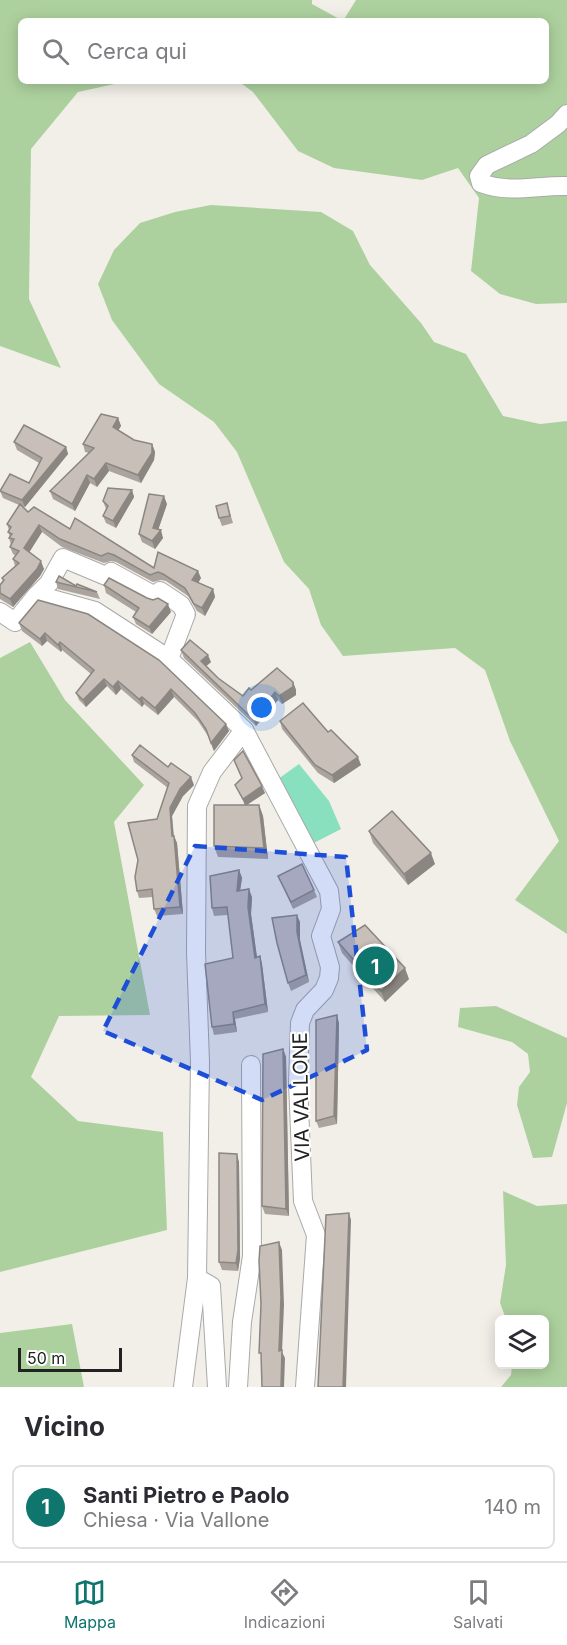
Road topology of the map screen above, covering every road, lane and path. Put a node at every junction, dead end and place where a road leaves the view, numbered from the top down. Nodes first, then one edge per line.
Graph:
1 (567, 114) edge
2 (567, 186) edge
3 (37, 596) junction
4 (0, 612) edge
5 (169, 659) junction
6 (244, 730) junction
7 (251, 1065) dead end
8 (197, 1278) junction
9 (183, 1387) edge
10 (217, 1387) edge
11 (238, 1387) edge
12 (305, 1387) edge

1 - 2 street
3 - 4 street
3 - 5 street, VIA VALLONE
3 - 5 street
5 - 6 street, VIA VALLONE
6 - 8 street
6 - 12 street, VIA VALLONE
7 - 11 street
8 - 9 street
8 - 10 street

